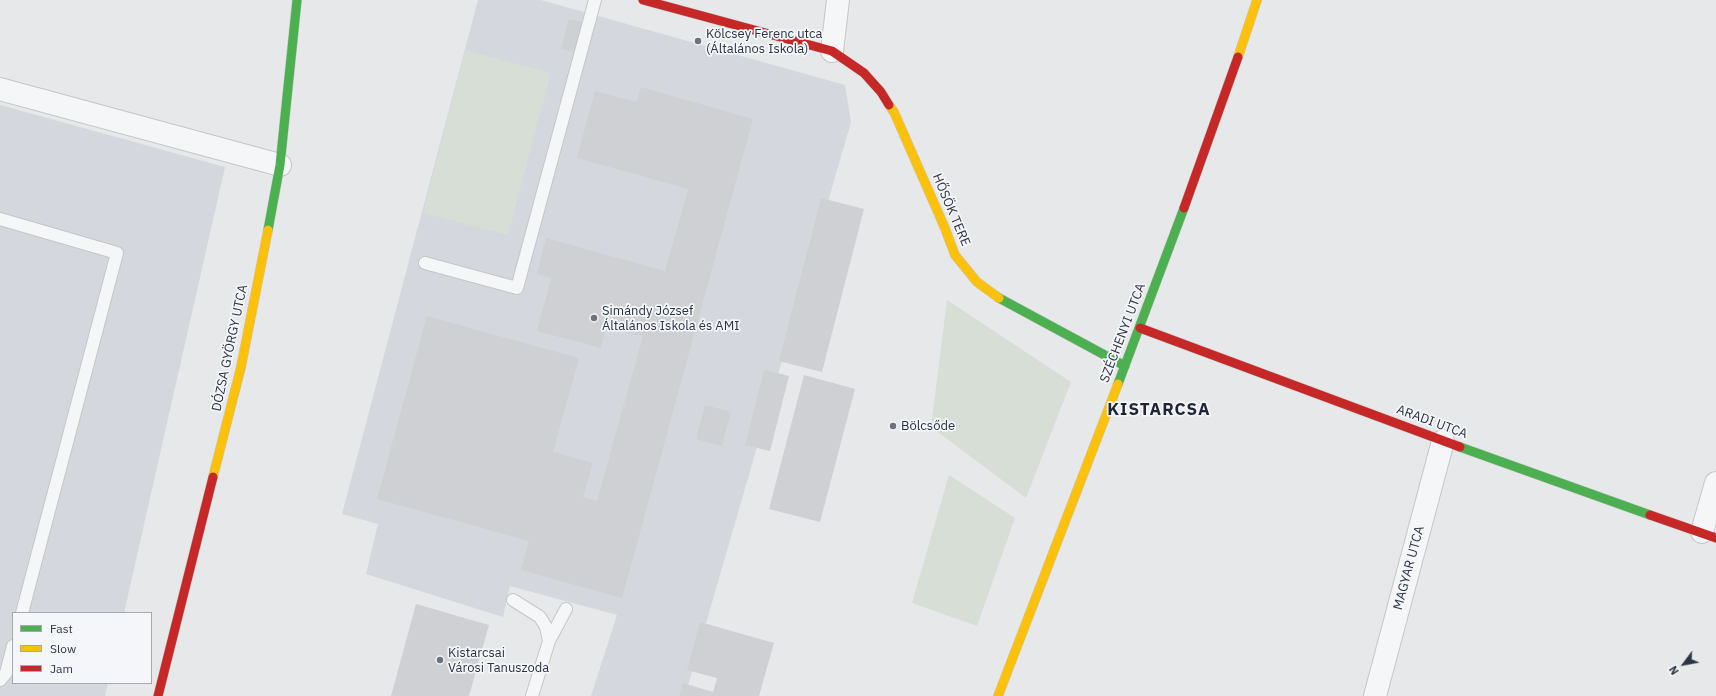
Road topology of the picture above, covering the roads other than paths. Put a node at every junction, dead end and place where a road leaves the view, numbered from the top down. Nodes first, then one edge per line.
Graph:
1 (297, 0) edge
2 (595, 0) edge
3 (643, 0) edge
4 (838, 0) edge
5 (1257, 0) edge
6 (832, 51) junction
7 (0, 89) edge
8 (280, 164) junction
9 (0, 218) edge
10 (425, 263) dead end
11 (1140, 328) junction
12 (1125, 366) junction
13 (1443, 441) junction
14 (1716, 483) edge
15 (1709, 535) edge
16 (513, 600) dead end
17 (566, 609) dead end
18 (22, 612) edge
19 (549, 640) junction
20 (12, 650) edge
21 (0, 680) edge
22 (158, 696) edge
23 (532, 696) edge
24 (998, 696) edge
25 (1375, 696) edge

1 - 8 street, DÓZSA GYÖRGY UTCA
2 - 10 lane
3 - 6 street, HŐSÖK TERE
4 - 6 street
5 - 11 street, SZÉCHENYI UTCA
6 - 12 street, HŐSÖK TERE
7 - 8 street
8 - 22 street, DÓZSA GYÖRGY UTCA
9 - 18 lane
11 - 12 street, SZÉCHENYI UTCA
11 - 13 street, ARADI UTCA
12 - 24 street, SZÉCHENYI UTCA
13 - 15 street, ARADI UTCA
13 - 25 street, MAGYAR UTCA
14 - 15 street
16 - 19 lane
17 - 19 lane
19 - 23 lane
20 - 21 lane

